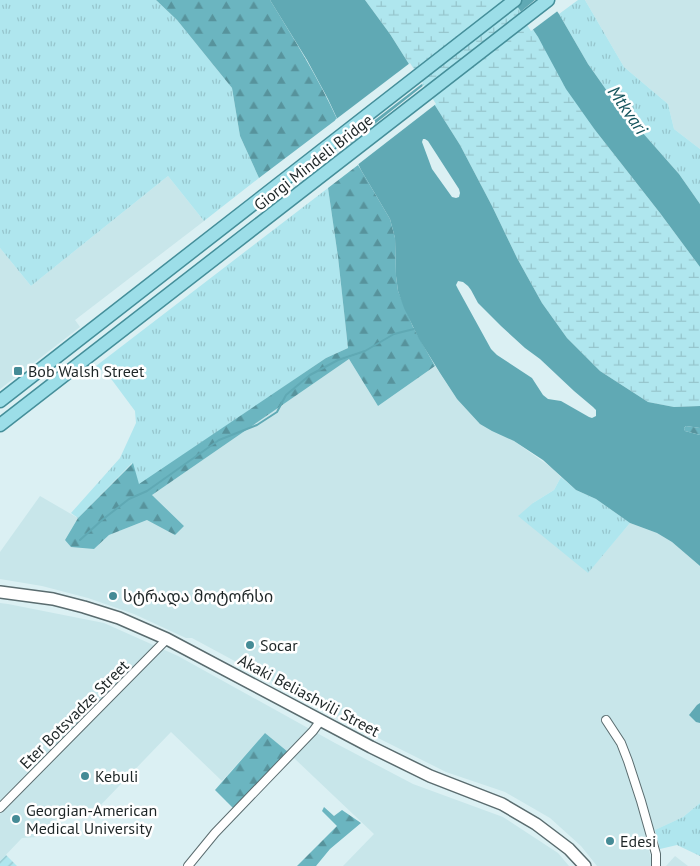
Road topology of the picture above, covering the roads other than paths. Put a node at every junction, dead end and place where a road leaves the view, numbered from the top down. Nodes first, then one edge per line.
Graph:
1 (515, 0) edge
2 (548, 0) edge
3 (0, 401) edge
4 (0, 426) edge
5 (0, 592) edge
6 (167, 639) junction
7 (321, 720) junction
8 (606, 720) dead end
9 (0, 808) edge
10 (188, 866) edge
11 (585, 866) edge
12 (656, 866) edge

1 - 3 main road, Giorgi Mindeli Bridge
2 - 4 main road, Giorgi Mindeli Bridge
5 - 6 main road, Akaki Beliashvili Street
6 - 7 main road, Akaki Beliashvili Street
6 - 9 street, Eter Botsvadze Street
7 - 10 street
7 - 11 main road, Akaki Beliashvili Street
8 - 12 street

